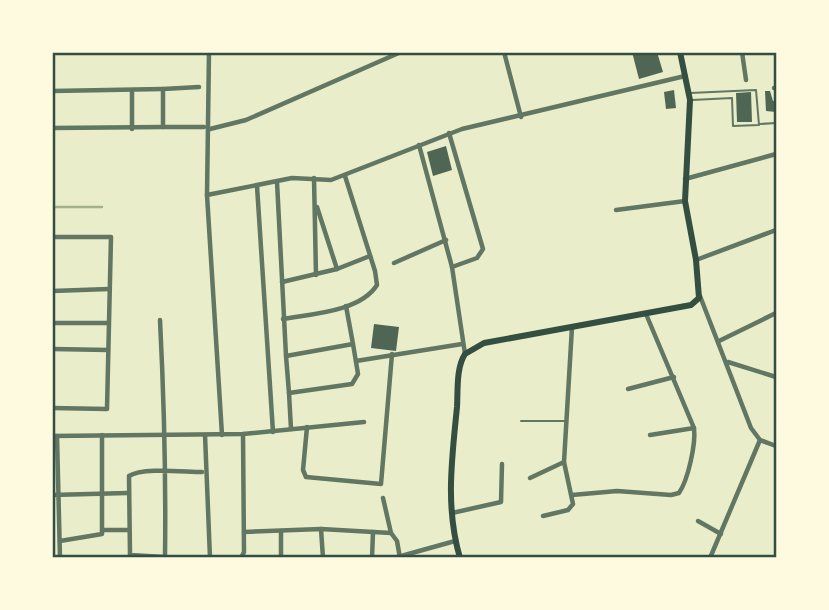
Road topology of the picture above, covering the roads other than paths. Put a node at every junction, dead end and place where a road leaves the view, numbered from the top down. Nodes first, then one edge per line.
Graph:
1 (209, 52) edge
2 (401, 52) edge
3 (505, 52) edge
4 (680, 52) edge
5 (742, 52) edge
6 (686, 76) junction
7 (746, 79) dead end
8 (199, 87) dead end
9 (163, 89) junction
10 (52, 91) edge
11 (132, 92) junction
12 (689, 96) junction
13 (521, 117) junction
14 (776, 123) edge
15 (759, 125) junction
16 (163, 127) junction
17 (52, 128) edge
18 (207, 128) junction
19 (132, 129) junction
20 (449, 133) junction
21 (419, 145) junction
22 (776, 154) edge
23 (345, 176) junction
24 (314, 178) junction
25 (684, 180) junction
26 (277, 182) junction
27 (257, 186) junction
28 (207, 195) junction
29 (685, 201) junction
30 (315, 203) junction
31 (616, 210) dead end
32 (776, 230) edge
33 (52, 237) edge
34 (446, 240) junction
35 (370, 256) junction
36 (696, 260) junction
37 (394, 263) dead end
38 (452, 267) junction
39 (337, 270) junction
40 (316, 275) junction
41 (282, 282) junction
42 (108, 289) junction
43 (52, 291) edge
44 (700, 295) junction
45 (346, 306) junction
46 (776, 313) edge
47 (646, 314) junction
48 (282, 319) junction
49 (160, 320) dead end
50 (52, 323) edge
51 (108, 323) junction
52 (572, 327) junction
53 (719, 341) junction
54 (353, 344) junction
55 (462, 344) junction
56 (52, 349) edge
57 (108, 350) junction
58 (392, 354) junction
59 (465, 354) junction
60 (286, 356) junction
61 (356, 361) junction
62 (727, 362) junction
63 (674, 377) junction
64 (776, 377) edge
65 (628, 389) dead end
66 (289, 393) junction
67 (52, 408) edge
68 (521, 421) dead end
69 (566, 421) junction
70 (364, 422) dead end
71 (307, 427) junction
72 (694, 428) junction
73 (290, 429) junction
74 (273, 432) junction
75 (243, 434) junction
76 (102, 435) junction
77 (166, 435) junction
78 (205, 435) junction
79 (222, 435) junction
80 (650, 435) dead end
81 (55, 436) edge
82 (760, 440) junction
83 (776, 446) edge
84 (565, 462) junction
85 (502, 464) dead end
86 (166, 471) junction
87 (202, 472) dead end
88 (530, 478) dead end
89 (127, 494) junction
90 (55, 495) edge
91 (102, 495) junction
92 (572, 495) junction
93 (383, 498) dead end
94 (452, 513) junction
95 (543, 516) dead end
96 (698, 521) dead end
97 (321, 529) junction
98 (102, 530) junction
99 (128, 530) junction
100 (281, 531) junction
101 (244, 532) junction
102 (373, 532) junction
103 (391, 533) junction
104 (720, 534) junction
105 (60, 541) junction
106 (455, 541) junction
107 (398, 557) edge
108 (60, 558) edge
109 (165, 558) edge
110 (210, 558) edge
111 (242, 558) edge
112 (281, 558) edge
113 (323, 558) edge
114 (372, 558) edge
115 (460, 558) edge
116 (710, 558) edge

1 - 18 street
2 - 18 street
3 - 13 street
4 - 6 main road
5 - 7 street
6 - 12 main road
6 - 13 street
8 - 9 street
9 - 11 street
9 - 16 street
10 - 11 street
11 - 19 street
12 - 15 lane
12 - 15 lane
12 - 25 main road
13 - 20 street
14 - 15 lane
16 - 18 street
16 - 19 street
17 - 19 street
18 - 28 street
20 - 21 street
20 - 38 street
21 - 23 street
21 - 34 street
22 - 25 street
23 - 24 street
23 - 35 street
24 - 26 street
24 - 30 street
25 - 29 main road
26 - 27 street
26 - 41 street
27 - 28 street
27 - 74 street
28 - 79 street
29 - 31 street
29 - 36 main road
30 - 39 street
30 - 40 street
32 - 36 street
33 - 42 street
34 - 37 street
34 - 38 street
35 - 39 street
35 - 45 street
36 - 44 main road
38 - 55 street
39 - 40 street
40 - 41 street
41 - 48 street
42 - 43 street
42 - 51 street
44 - 47 main road
44 - 53 street
45 - 48 street
45 - 54 street
46 - 53 street
47 - 52 main road
47 - 63 street
48 - 60 street
49 - 77 street
50 - 51 street
51 - 57 street
52 - 59 main road
52 - 69 street
53 - 62 street
54 - 60 street
54 - 61 street
55 - 58 street
55 - 59 street
56 - 57 street
57 - 67 street
58 - 61 street
58 - 71 street
59 - 94 main road
60 - 66 street
61 - 66 street
62 - 64 street
62 - 82 street
63 - 65 street
63 - 72 street
66 - 73 street
68 - 69 lane
69 - 84 street
70 - 71 street
71 - 73 street
72 - 80 street
72 - 92 street
73 - 74 street
74 - 75 street
75 - 79 street
75 - 101 street
76 - 77 street
76 - 81 street
76 - 91 street
77 - 78 street
77 - 86 street
78 - 79 street
78 - 110 street
81 - 90 street
82 - 83 street
82 - 104 street
84 - 88 street
84 - 92 street
85 - 94 street
86 - 87 street
86 - 89 street
86 - 109 street
89 - 91 street
89 - 99 street
90 - 91 street
90 - 105 street
91 - 98 street
92 - 95 street
93 - 103 street
94 - 106 main road
96 - 104 street
97 - 100 street
97 - 102 street
97 - 113 street
98 - 99 street
98 - 105 street
99 - 109 street
100 - 101 street
100 - 112 street
101 - 111 street
102 - 103 street
102 - 114 street
103 - 107 street
104 - 116 street
105 - 108 street
106 - 107 street
106 - 115 main road

